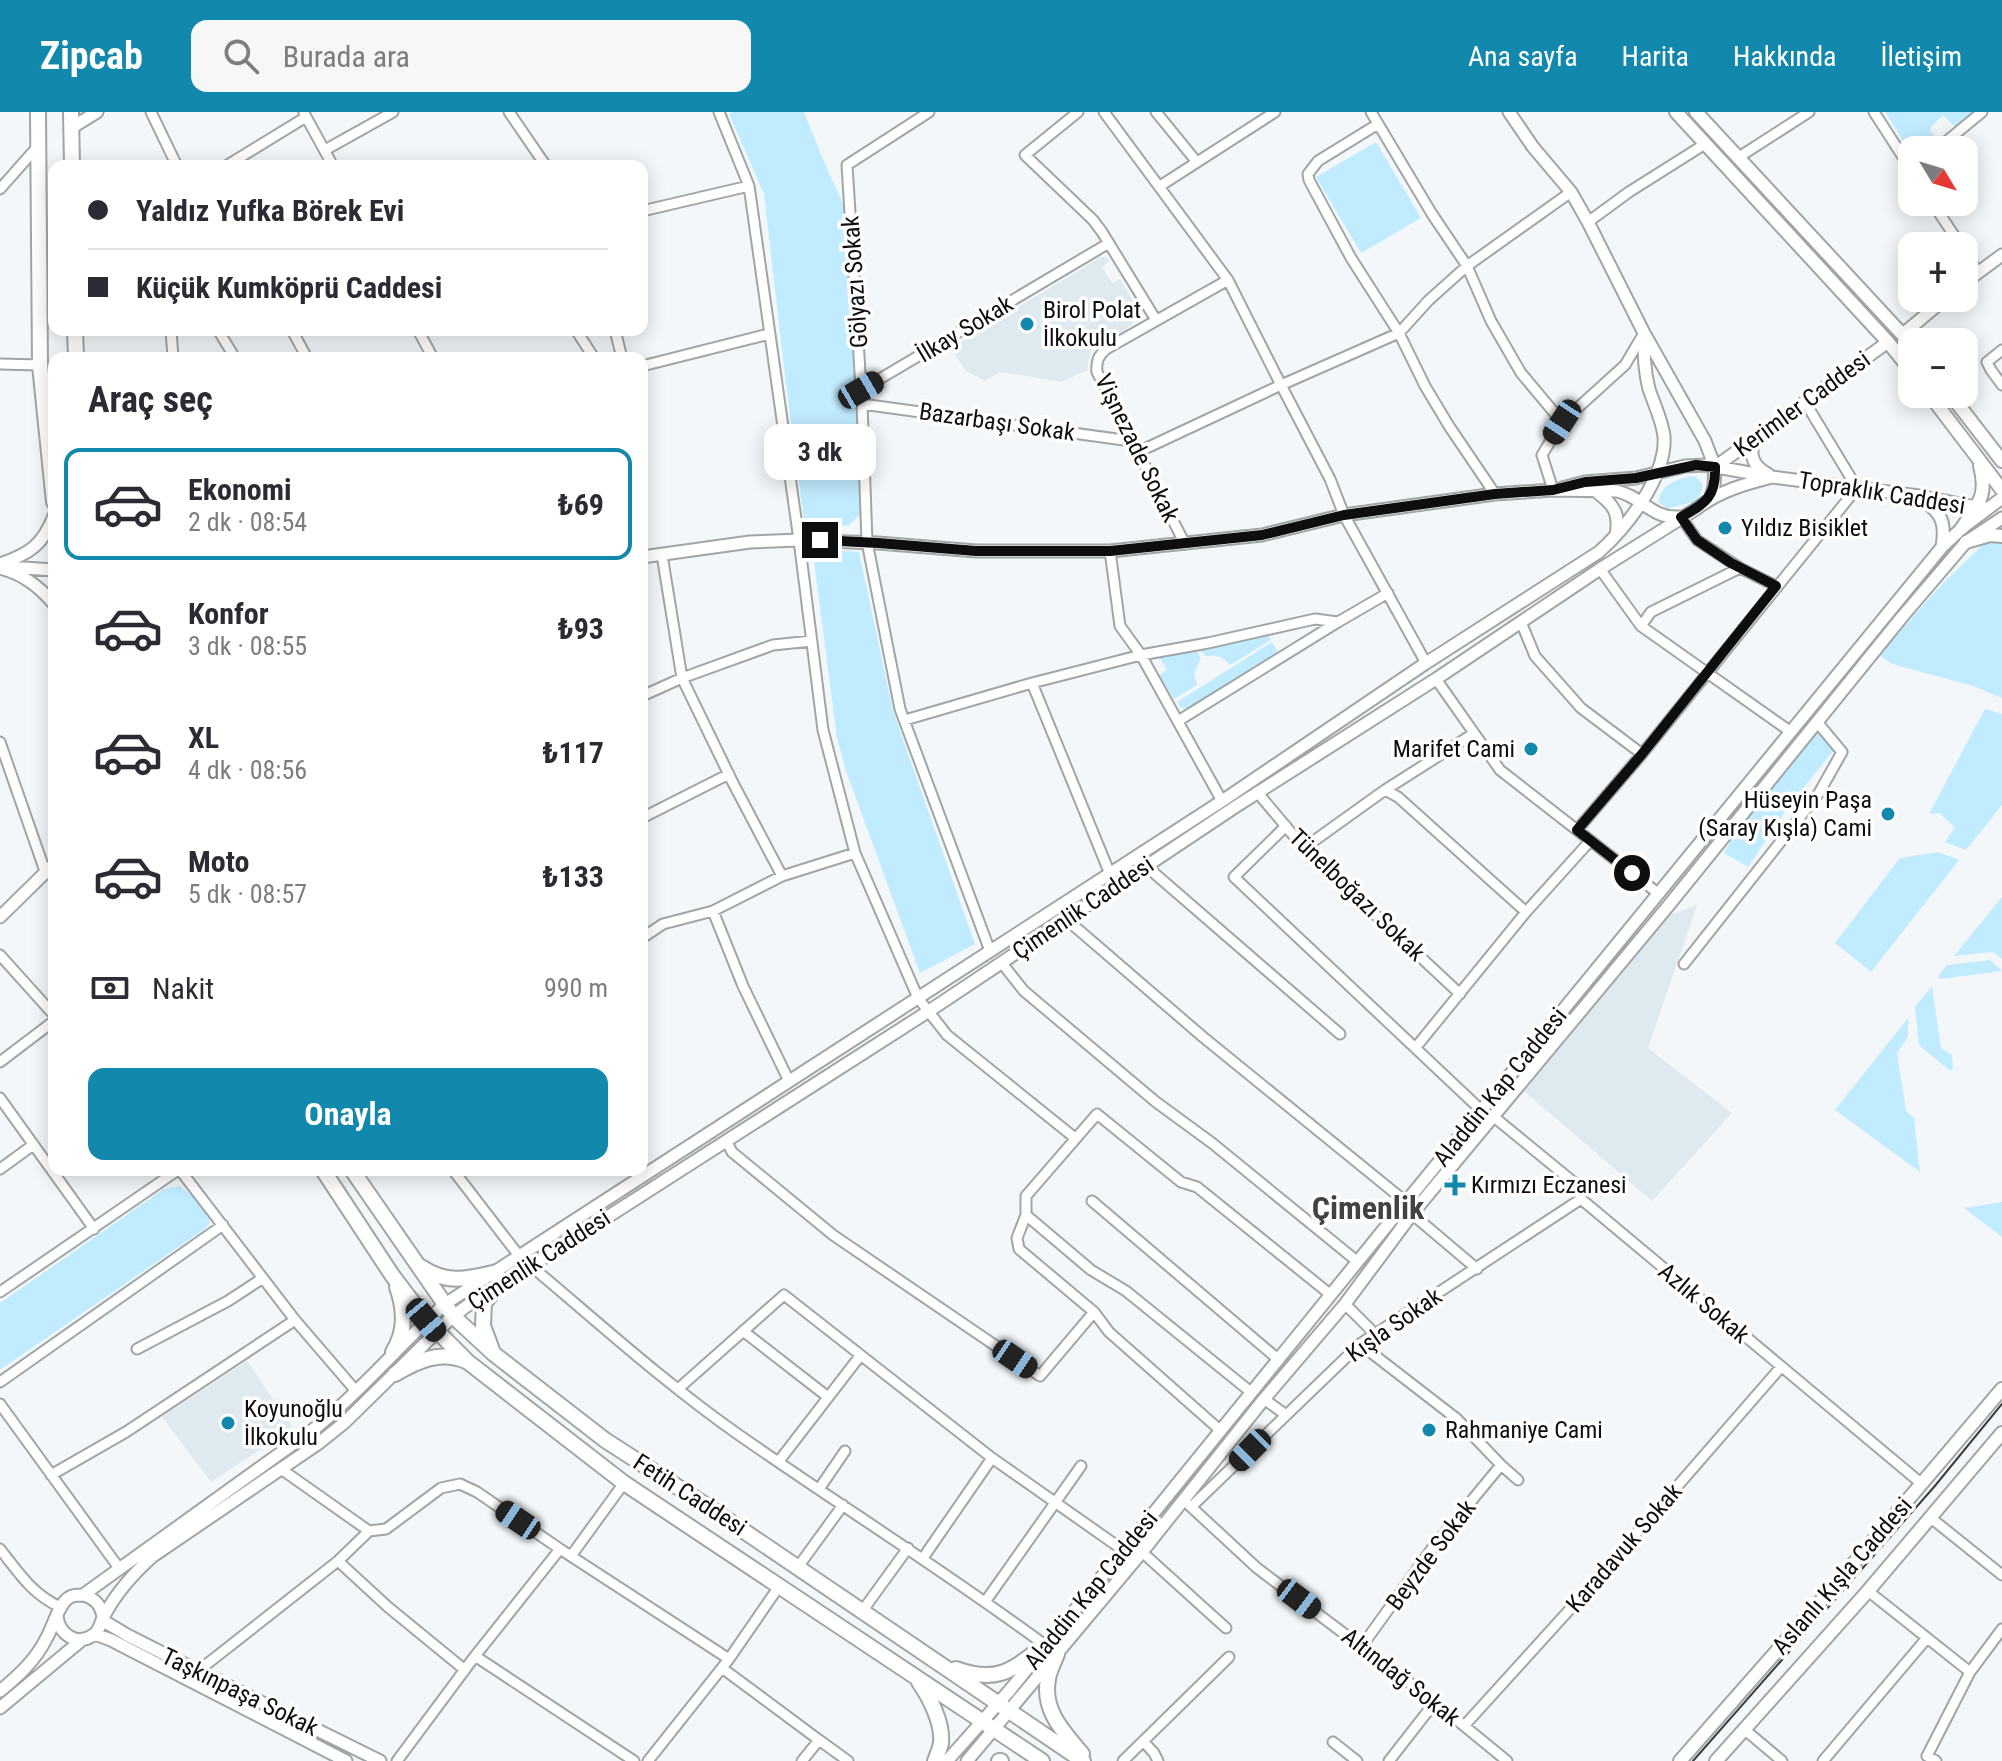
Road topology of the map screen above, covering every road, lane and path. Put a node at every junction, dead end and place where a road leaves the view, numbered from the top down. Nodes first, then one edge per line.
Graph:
1 (38, 112) edge
2 (71, 112) edge
3 (97, 112) edge
4 (151, 112) edge
5 (393, 112) edge
6 (509, 112) edge
7 (719, 112) edge
8 (929, 112) edge
9 (1078, 112) edge
10 (1104, 112) edge
11 (1156, 112) edge
12 (1275, 112) edge
13 (1371, 112) edge
14 (1509, 112) edge
15 (1676, 112) edge
16 (1696, 112) edge
17 (1809, 112) edge
18 (1874, 112) edge
19 (1982, 112) edge
20 (305, 114) edge
21 (1378, 124) junction
22 (71, 128) junction
23 (1953, 136) edge
24 (1705, 144) junction
25 (38, 146) junction
26 (1898, 148) edge
27 (325, 150) junction
28 (1739, 157) junction
29 (72, 160) edge
30 (174, 160) edge
31 (235, 160) edge
32 (330, 160) edge
33 (542, 160) edge
34 (1196, 161) junction
35 (749, 186) junction
36 (1160, 186) junction
37 (0, 189) edge
38 (1571, 192) junction
39 (648, 210) edge
40 (1588, 222) junction
41 (1109, 243) junction
42 (2002, 255) edge
43 (1467, 266) junction
44 (1978, 272) edge
45 (1228, 280) junction
46 (1929, 312) edge
47 (1156, 320) junction
48 (1910, 328) edge
49 (1898, 329) edge
50 (1399, 333) junction
51 (1644, 333) junction
52 (769, 334) junction
53 (1888, 342) junction
54 (2002, 350) edge
55 (1898, 354) edge
56 (0, 364) edge
57 (648, 364) edge
58 (40, 365) junction
59 (1281, 385) junction
60 (2002, 385) edge
61 (861, 390) junction
62 (1805, 402) junction
63 (862, 404) junction
64 (1940, 408) edge
65 (1961, 408) edge
66 (1562, 422) junction
67 (1754, 440) junction
68 (1131, 441) junction
69 (48, 443) edge
70 (1990, 446) junction
71 (1138, 452) junction
72 (2002, 454) edge
73 (1977, 455) junction
74 (2002, 461) edge
75 (1715, 467) junction
76 (1656, 474) junction
77 (1772, 477) junction
78 (1857, 488) junction
79 (1553, 490) junction
80 (2002, 490) edge
81 (1597, 492) junction
82 (1495, 494) junction
83 (1919, 496) junction
84 (1711, 497) junction
85 (2002, 498) edge
86 (1642, 502) junction
87 (1991, 506) junction
88 (1976, 507) junction
89 (1344, 515) junction
90 (1681, 517) junction
91 (2002, 518) edge
92 (1962, 528) junction
93 (48, 531) edge
94 (2002, 536) edge
95 (1615, 537) junction
96 (799, 540) junction
97 (867, 542) junction
98 (1966, 542) junction
99 (1185, 544) junction
100 (1942, 547) junction
101 (1110, 551) junction
102 (662, 555) junction
103 (648, 556) edge
104 (0, 566) edge
105 (1740, 568) junction
106 (1600, 569) junction
107 (48, 570) edge
108 (1776, 586) junction
109 (1388, 593) junction
110 (48, 598) edge
111 (1338, 622) junction
112 (1521, 622) junction
113 (1641, 626) junction
114 (812, 641) junction
115 (1141, 655) junction
116 (1426, 663) junction
117 (1707, 673) junction
118 (682, 678) junction
119 (1436, 679) junction
120 (1032, 683) junction
121 (648, 693) edge
122 (905, 720) junction
123 (1178, 721) junction
124 (1817, 722) junction
125 (1791, 732) junction
126 (1473, 734) junction
127 (0, 742) edge
128 (1642, 754) junction
129 (729, 774) junction
130 (1385, 790) junction
131 (1257, 792) junction
132 (1222, 801) junction
133 (648, 815) edge
134 (1286, 826) junction
135 (1577, 830) junction
136 (1590, 841) junction
137 (1304, 848) junction
138 (855, 853) junction
139 (48, 862) edge
140 (1146, 866) junction
141 (48, 869) edge
142 (1110, 874) junction
143 (782, 876) junction
144 (1659, 894) junction
145 (1669, 905) junction
146 (713, 911) junction
147 (1526, 912) junction
148 (0, 917) edge
149 (1066, 919) junction
150 (648, 934) edge
151 (990, 951) junction
152 (0, 955) edge
153 (1001, 962) junction
154 (1684, 964) dead end
155 (1460, 994) junction
156 (918, 998) junction
157 (48, 1011) edge
158 (929, 1011) junction
159 (48, 1023) edge
160 (1340, 1034) dead end
161 (1416, 1047) junction
162 (0, 1062) edge
163 (789, 1081) junction
164 (0, 1098) edge
165 (1481, 1110) junction
166 (1494, 1117) junction
167 (1075, 1138) junction
168 (726, 1140) junction
169 (33, 1145) junction
170 (48, 1166) edge
171 (648, 1166) edge
172 (0, 1169) edge
173 (56, 1176) edge
174 (170, 1176) edge
175 (184, 1176) edge
176 (327, 1176) edge
177 (356, 1176) edge
178 (458, 1176) edge
179 (633, 1176) edge
180 (1581, 1199) junction
181 (1092, 1201) dead end
182 (1406, 1202) junction
183 (1412, 1214) junction
184 (1026, 1215) junction
185 (223, 1225) junction
186 (94, 1229) junction
187 (412, 1256) junction
188 (520, 1257) junction
189 (1358, 1262) junction
190 (531, 1266) junction
191 (1477, 1269) junction
192 (392, 1275) junction
193 (263, 1278) junction
194 (497, 1279) junction
195 (0, 1292) edge
196 (1331, 1295) junction
197 (1345, 1304) junction
198 (449, 1310) junction
199 (1094, 1312) junction
200 (295, 1320) junction
201 (426, 1320) junction
202 (743, 1331) junction
203 (437, 1333) junction
204 (1374, 1333) junction
205 (1360, 1344) junction
206 (137, 1349) dead end
207 (393, 1352) junction
208 (494, 1354) junction
209 (860, 1356) junction
210 (1279, 1360) junction
211 (468, 1362) junction
212 (1781, 1367) junction
213 (395, 1374) junction
214 (0, 1382) edge
215 (678, 1389) junction
216 (2002, 1389) edge
217 (356, 1391) junction
218 (1252, 1393) junction
219 (828, 1397) junction
220 (1264, 1399) junction
221 (0, 1404) edge
222 (1286, 1415) junction
223 (1221, 1431) junction
224 (2002, 1433) edge
225 (845, 1451) dead end
226 (992, 1458) junction
227 (779, 1461) junction
228 (1501, 1465) junction
229 (1081, 1466) dead end
230 (281, 1469) junction
231 (51, 1475) junction
232 (1518, 1480) dead end
233 (624, 1483) junction
234 (1922, 1484) junction
235 (819, 1489) junction
236 (1056, 1502) junction
237 (1188, 1503) junction
238 (843, 1505) junction
239 (1931, 1518) junction
240 (369, 1531) junction
241 (908, 1548) junction
242 (0, 1549) edge
243 (560, 1549) junction
244 (1123, 1550) junction
245 (1142, 1552) junction
246 (571, 1556) junction
247 (923, 1558) junction
248 (338, 1561) junction
249 (798, 1567) junction
250 (119, 1568) junction
251 (2002, 1575) edge
252 (780, 1585) junction
253 (1868, 1591) junction
254 (83, 1595) junction
255 (985, 1602) junction
256 (863, 1610) junction
257 (59, 1611) junction
258 (102, 1618) junction
259 (1226, 1628) dead end
260 (2002, 1629) edge
261 (89, 1637) junction
262 (1927, 1638) junction
263 (1362, 1646) junction
264 (1051, 1650) junction
265 (475, 1656) junction
266 (1229, 1657) dead end
267 (729, 1659) junction
268 (942, 1664) junction
269 (722, 1668) junction
270 (465, 1670) junction
271 (198, 1671) junction
272 (1970, 1672) junction
273 (914, 1676) junction
274 (0, 1691) edge
275 (1435, 1702) junction
276 (1004, 1707) junction
277 (0, 1708) edge
278 (989, 1725) junction
279 (1464, 1726) junction
280 (1744, 1729) junction
281 (819, 1740) junction
282 (1143, 1741) junction
283 (1333, 1742) dead end
284 (1932, 1758) edge
285 (346, 1761) edge
286 (380, 1761) edge
287 (397, 1761) edge
288 (634, 1761) edge
289 (648, 1761) edge
290 (802, 1761) edge
291 (848, 1761) edge
292 (935, 1761) edge
293 (947, 1761) edge
294 (967, 1761) edge
295 (1042, 1761) edge
296 (1085, 1761) edge
297 (1123, 1761) edge
298 (1158, 1761) edge
299 (1357, 1761) edge
300 (1389, 1761) edge
301 (1507, 1761) edge
302 (1680, 1761) edge
303 (1716, 1761) edge
304 (1782, 1761) edge
305 (1823, 1761) edge

1 - 25 main road
2 - 22 main road
3 - 22 street
4 - 30 street
5 - 27 street
6 - 33 street
7 - 35 street
8 - 61 street, Gölyazı Sokak
9 - 41 street
10 - 36 street
11 - 34 street
12 - 34 street
13 - 21 street
14 - 38 street
15 - 24 main road
16 - 28 main road
17 - 28 street
18 - 26 street
19 - 23 street
20 - 27 street
20 - 31 street
21 - 43 street
21 - 50 street
22 - 29 main road
24 - 40 street
24 - 53 main road
25 - 37 street
25 - 58 main road
27 - 32 street
28 - 49 main road
34 - 36 street
35 - 39 street
35 - 52 street
36 - 45 street
38 - 40 street
38 - 43 street
40 - 51 street
41 - 47 street
41 - 61 street, İlkay Sokak
42 - 44 street
43 - 50 street
43 - 66 street
45 - 47 street, Vişnezade Sokak
45 - 59 street
46 - 48 street
47 - 68 street, Vişnezade Sokak
50 - 59 street
50 - 82 street
51 - 66 street
51 - 75 street
51 - 76 street, Çimenlik Caddesi
52 - 57 street
52 - 96 street
53 - 55 main road
53 - 62 street, Kerimler Caddesi
54 - 60 street
56 - 58 street
58 - 69 main road
59 - 71 street
59 - 89 street
61 - 63 street, Gölyazı Sokak
62 - 67 street, Kerimler Caddesi
62 - 78 street
63 - 68 street, Bazarbaşı Sokak
63 - 97 street, Gölyazı Sokak
64 - 73 main road
65 - 70 main road
66 - 79 street
67 - 75 street, Kerimler Caddesi
67 - 77 street
68 - 71 street, Vişnezade Sokak
70 - 72 main road
70 - 74 main road
71 - 99 street, Vişnezade Sokak
73 - 80 main road
73 - 88 main road
75 - 76 street, Topraklık Caddesi
75 - 77 street, Topraklık Caddesi
75 - 84 street
76 - 79 street, Topraklık Caddesi
76 - 86 street, Çimenlik Caddesi
77 - 78 street, Topraklık Caddesi
77 - 84 street, Topraklık Caddesi
78 - 83 street, Topraklık Caddesi
78 - 108 street
79 - 81 street
79 - 82 street
81 - 86 street
81 - 95 street
82 - 89 street
83 - 88 street, Topraklık Caddesi
83 - 100 street
84 - 90 street, Çimenlik Caddesi
85 - 87 street, Aladdin Kap Caddesi
86 - 90 street
86 - 95 street, Çimenlik Caddesi
87 - 88 street, Topraklık Caddesi
87 - 92 street, Aladdin Kap Caddesi
88 - 92 main road
89 - 99 street
89 - 109 street
90 - 105 street
90 - 106 street, Çimenlik Caddesi
91 - 98 street, Aladdin Kap Caddesi
92 - 100 street, Aladdin Kap Caddesi
93 - 104 street
94 - 98 main road
95 - 116 street, Çimenlik Caddesi
96 - 97 street
96 - 102 street
96 - 114 street
97 - 101 street
97 - 122 street, Gölyazı Sokak
98 - 124 street, Aladdin Kap Caddesi
99 - 101 street
100 - 125 street, Aladdin Kap Caddesi
101 - 115 street
102 - 103 street
102 - 118 street
104 - 107 street
104 - 110 street
105 - 108 street
105 - 113 street
106 - 112 street, Çimenlik Caddesi
106 - 113 street
108 - 117 street
109 - 111 street
109 - 116 street
111 - 115 street
111 - 123 street
112 - 119 street, Çimenlik Caddesi
112 - 128 street
113 - 117 street
114 - 118 street
114 - 138 street
115 - 120 street
115 - 123 street
116 - 132 street, Çimenlik Caddesi
117 - 125 street
117 - 128 street
118 - 121 street
118 - 129 street
119 - 126 street
119 - 131 street, Çimenlik Caddesi
120 - 122 street
120 - 142 street
122 - 151 street, Gölyazı Sokak
123 - 132 street
124 - 145 street, Aladdin Kap Caddesi
124 - 154 street
125 - 144 street, Aladdin Kap Caddesi
126 - 130 street
126 - 135 street
127 - 139 street
128 - 135 street
129 - 133 street
129 - 143 street
130 - 137 street
130 - 147 street
131 - 134 street, Tünelboğazı Sokak
131 - 140 street, Çimenlik Caddesi
132 - 142 street, Çimenlik Caddesi
134 - 137 street, Tünelboğazı Sokak
134 - 161 street
135 - 136 street
136 - 144 street
136 - 147 street
137 - 155 street, Tünelboğazı Sokak
138 - 143 street
138 - 156 street
140 - 149 street, Çimenlik Caddesi
140 - 160 street
141 - 148 street
142 - 151 street, Çimenlik Caddesi
143 - 146 street
144 - 145 street
144 - 165 street, Aladdin Kap Caddesi
145 - 166 street, Aladdin Kap Caddesi
146 - 150 street
146 - 163 street
147 - 155 street
149 - 153 street, Çimenlik Caddesi
149 - 182 street
151 - 156 street, Çimenlik Caddesi
152 - 157 street
153 - 158 street, Çimenlik Caddesi
153 - 189 street
155 - 161 street
156 - 158 street
156 - 163 street, Çimenlik Caddesi
158 - 167 street
158 - 168 street, Çimenlik Caddesi
159 - 162 street
161 - 165 street
163 - 171 street, Çimenlik Caddesi
164 - 169 street
165 - 182 street, Aladdin Kap Caddesi
166 - 180 street, Azlık Sokak
166 - 183 street, Aladdin Kap Caddesi
167 - 184 street
167 - 196 street
168 - 190 street, Çimenlik Caddesi
168 - 199 street
169 - 170 street
169 - 172 street
173 - 186 street
174 - 186 street
175 - 185 street
176 - 192 main road, Fetih Caddesi
177 - 187 main road, Fetih Caddesi
178 - 188 street
179 - 188 street, Çimenlik Caddesi
180 - 191 street, Kışla Sokak
180 - 212 street, Azlık Sokak
181 - 210 street
182 - 189 street, Aladdin Kap Caddesi
183 - 191 street
183 - 197 street, Aladdin Kap Caddesi
184 - 199 street
184 - 218 street
185 - 193 street
185 - 214 street
186 - 195 street
187 - 194 main road
187 - 198 main road, Fetih Caddesi
188 - 194 street, Çimenlik Caddesi
189 - 196 street, Aladdin Kap Caddesi
190 - 194 street, Çimenlik Caddesi
190 - 215 street
191 - 204 street, Kışla Sokak
192 - 201 main road, Fetih Caddesi
192 - 207 main road
193 - 200 street
193 - 206 street
194 - 198 street, Çimenlik Caddesi
194 - 208 main road
196 - 210 street, Aladdin Kap Caddesi
197 - 204 street
197 - 220 street, Aladdin Kap Caddesi
198 - 201 street, Çimenlik Caddesi
198 - 203 street
198 - 208 main road, Fetih Caddesi
199 - 223 street
200 - 217 street
200 - 231 street
201 - 203 main road, Fetih Caddesi
201 - 207 street, Çimenlik Caddesi
202 - 209 street
202 - 215 street
202 - 219 street
203 - 211 main road, Fetih Caddesi
203 - 213 street
204 - 205 street, Kışla Sokak
205 - 222 street, Kışla Sokak
205 - 228 street
207 - 217 street, Çimenlik Caddesi
208 - 249 main road, Fetih Caddesi
209 - 219 street
209 - 226 street
210 - 218 street, Aladdin Kap Caddesi
211 - 213 main road
211 - 233 main road, Fetih Caddesi
212 - 234 street, Azlık Sokak
212 - 279 street, Karadavuk Sokak
213 - 230 street
215 - 227 street
216 - 234 main road, Aslanlı Kışla Caddesi
217 - 250 street, Çimenlik Caddesi
218 - 223 street, Aladdin Kap Caddesi
219 - 227 street
220 - 222 street
220 - 237 street, Aladdin Kap Caddesi
221 - 231 street
222 - 237 street, Kışla Sokak
223 - 244 street, Aladdin Kap Caddesi
224 - 239 main road, Aslanlı Kışla Caddesi
225 - 235 street
226 - 236 street
226 - 247 street
227 - 235 street
228 - 232 street
228 - 263 street, Beyzde Sokak
229 - 236 street
230 - 240 street
230 - 258 street
231 - 250 street
233 - 246 street
233 - 252 main road, Fetih Caddesi
234 - 302 main road, Aslanlı Kışla Caddesi
235 - 238 street
236 - 244 street
236 - 255 street
237 - 245 street, Aladdin Kap Caddesi
237 - 263 street, Altındağ Sokak
238 - 241 street
238 - 249 street
239 - 251 street
239 - 253 main road, Aslanlı Kışla Caddesi
240 - 243 street
240 - 248 street
241 - 247 street
241 - 256 street
242 - 257 street
243 - 246 street
243 - 265 street
244 - 264 street, Aladdin Kap Caddesi
245 - 259 street
245 - 264 street, Aladdin Kap Caddesi
246 - 267 street
247 - 255 street
248 - 270 street
248 - 271 street
249 - 256 main road, Fetih Caddesi
250 - 254 street, Çimenlik Caddesi
252 - 267 street
252 - 273 main road, Fetih Caddesi
253 - 262 street
253 - 280 main road, Aslanlı Kışla Caddesi
254 - 257 street
254 - 258 street
255 - 264 street
256 - 268 main road, Fetih Caddesi
257 - 261 street
257 - 274 street
258 - 261 street
258 - 271 street, Taşkınpaşa Sokak
260 - 272 street
261 - 277 street
261 - 285 street
262 - 272 street
262 - 305 street
263 - 275 street, Altındağ Sokak
264 - 268 main road
264 - 276 street, Aladdin Kap Caddesi
264 - 296 main road
265 - 270 street
265 - 288 street
266 - 282 street
267 - 269 street
268 - 276 main road, Fetih Caddesi
269 - 281 street
269 - 289 street
270 - 287 street
271 - 286 street, Taşkınpaşa Sokak
272 - 284 street
273 - 278 main road, Fetih Caddesi
273 - 292 main road
275 - 279 street, Altındağ Sokak
275 - 300 street
276 - 278 street, Aladdin Kap Caddesi
276 - 296 main road, Fetih Caddesi
278 - 293 street, Aladdin Kap Caddesi
278 - 294 street, Aladdin Kap Caddesi
278 - 295 main road, Fetih Caddesi
279 - 301 street, Altındağ Sokak
280 - 303 main road, Aslanlı Kışla Caddesi
280 - 304 street
281 - 290 street
281 - 291 street
282 - 297 street
282 - 298 street
283 - 299 street

